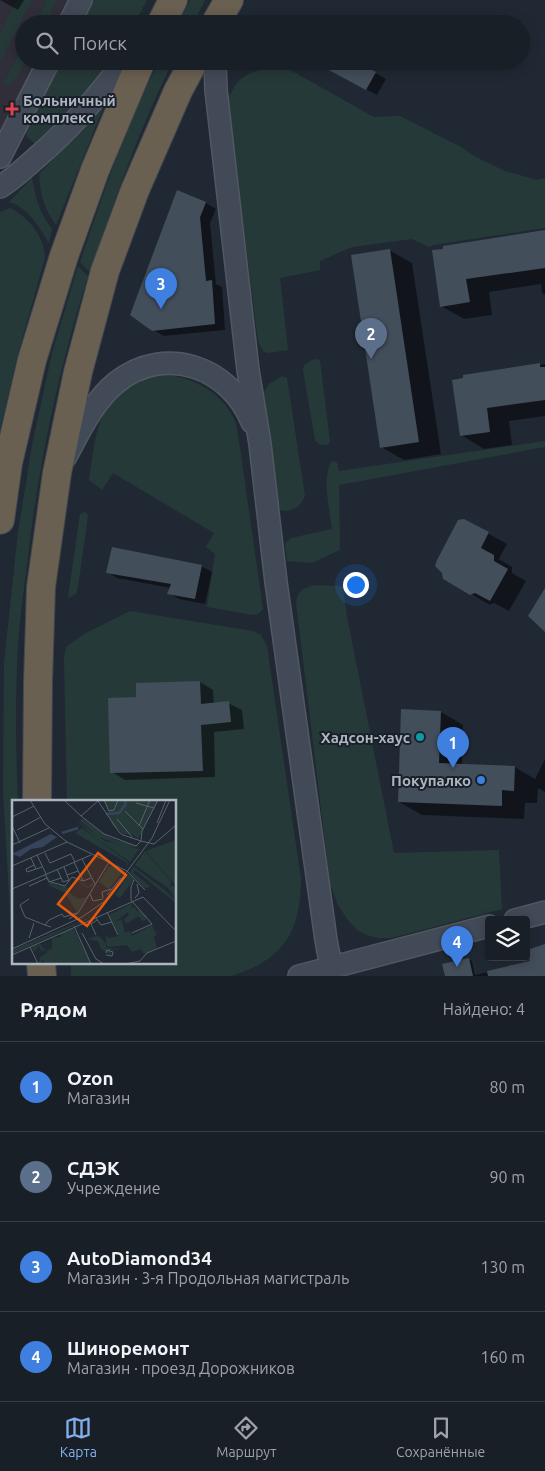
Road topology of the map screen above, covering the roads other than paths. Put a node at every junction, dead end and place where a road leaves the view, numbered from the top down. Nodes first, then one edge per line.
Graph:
1 (81, 0) edge
2 (164, 0) edge
3 (173, 0) edge
4 (229, 0) edge
5 (233, 0) edge
6 (74, 15) edge
7 (155, 15) edge
8 (166, 15) edge
9 (221, 15) edge
10 (227, 15) edge
11 (44, 70) edge
12 (118, 70) edge
13 (137, 70) edge
14 (189, 70) edge
15 (215, 70) edge
16 (0, 157) edge
17 (0, 187) edge
18 (260, 444) junction
19 (56, 473) junction
20 (0, 520) edge
21 (37, 800) edge
22 (545, 912) edge
23 (530, 916) edge
24 (485, 927) edge
25 (331, 967) junction
26 (299, 976) edge

1 - 6 main road
2 - 7 main road
3 - 8 highway
4 - 9 highway
5 - 10 main road
11 - 16 main road
12 - 17 main road
13 - 20 highway
14 - 19 highway
15 - 18 main road
18 - 19 main road
18 - 25 main road
19 - 21 highway
22 - 23 main road
24 - 25 main road
25 - 26 main road

